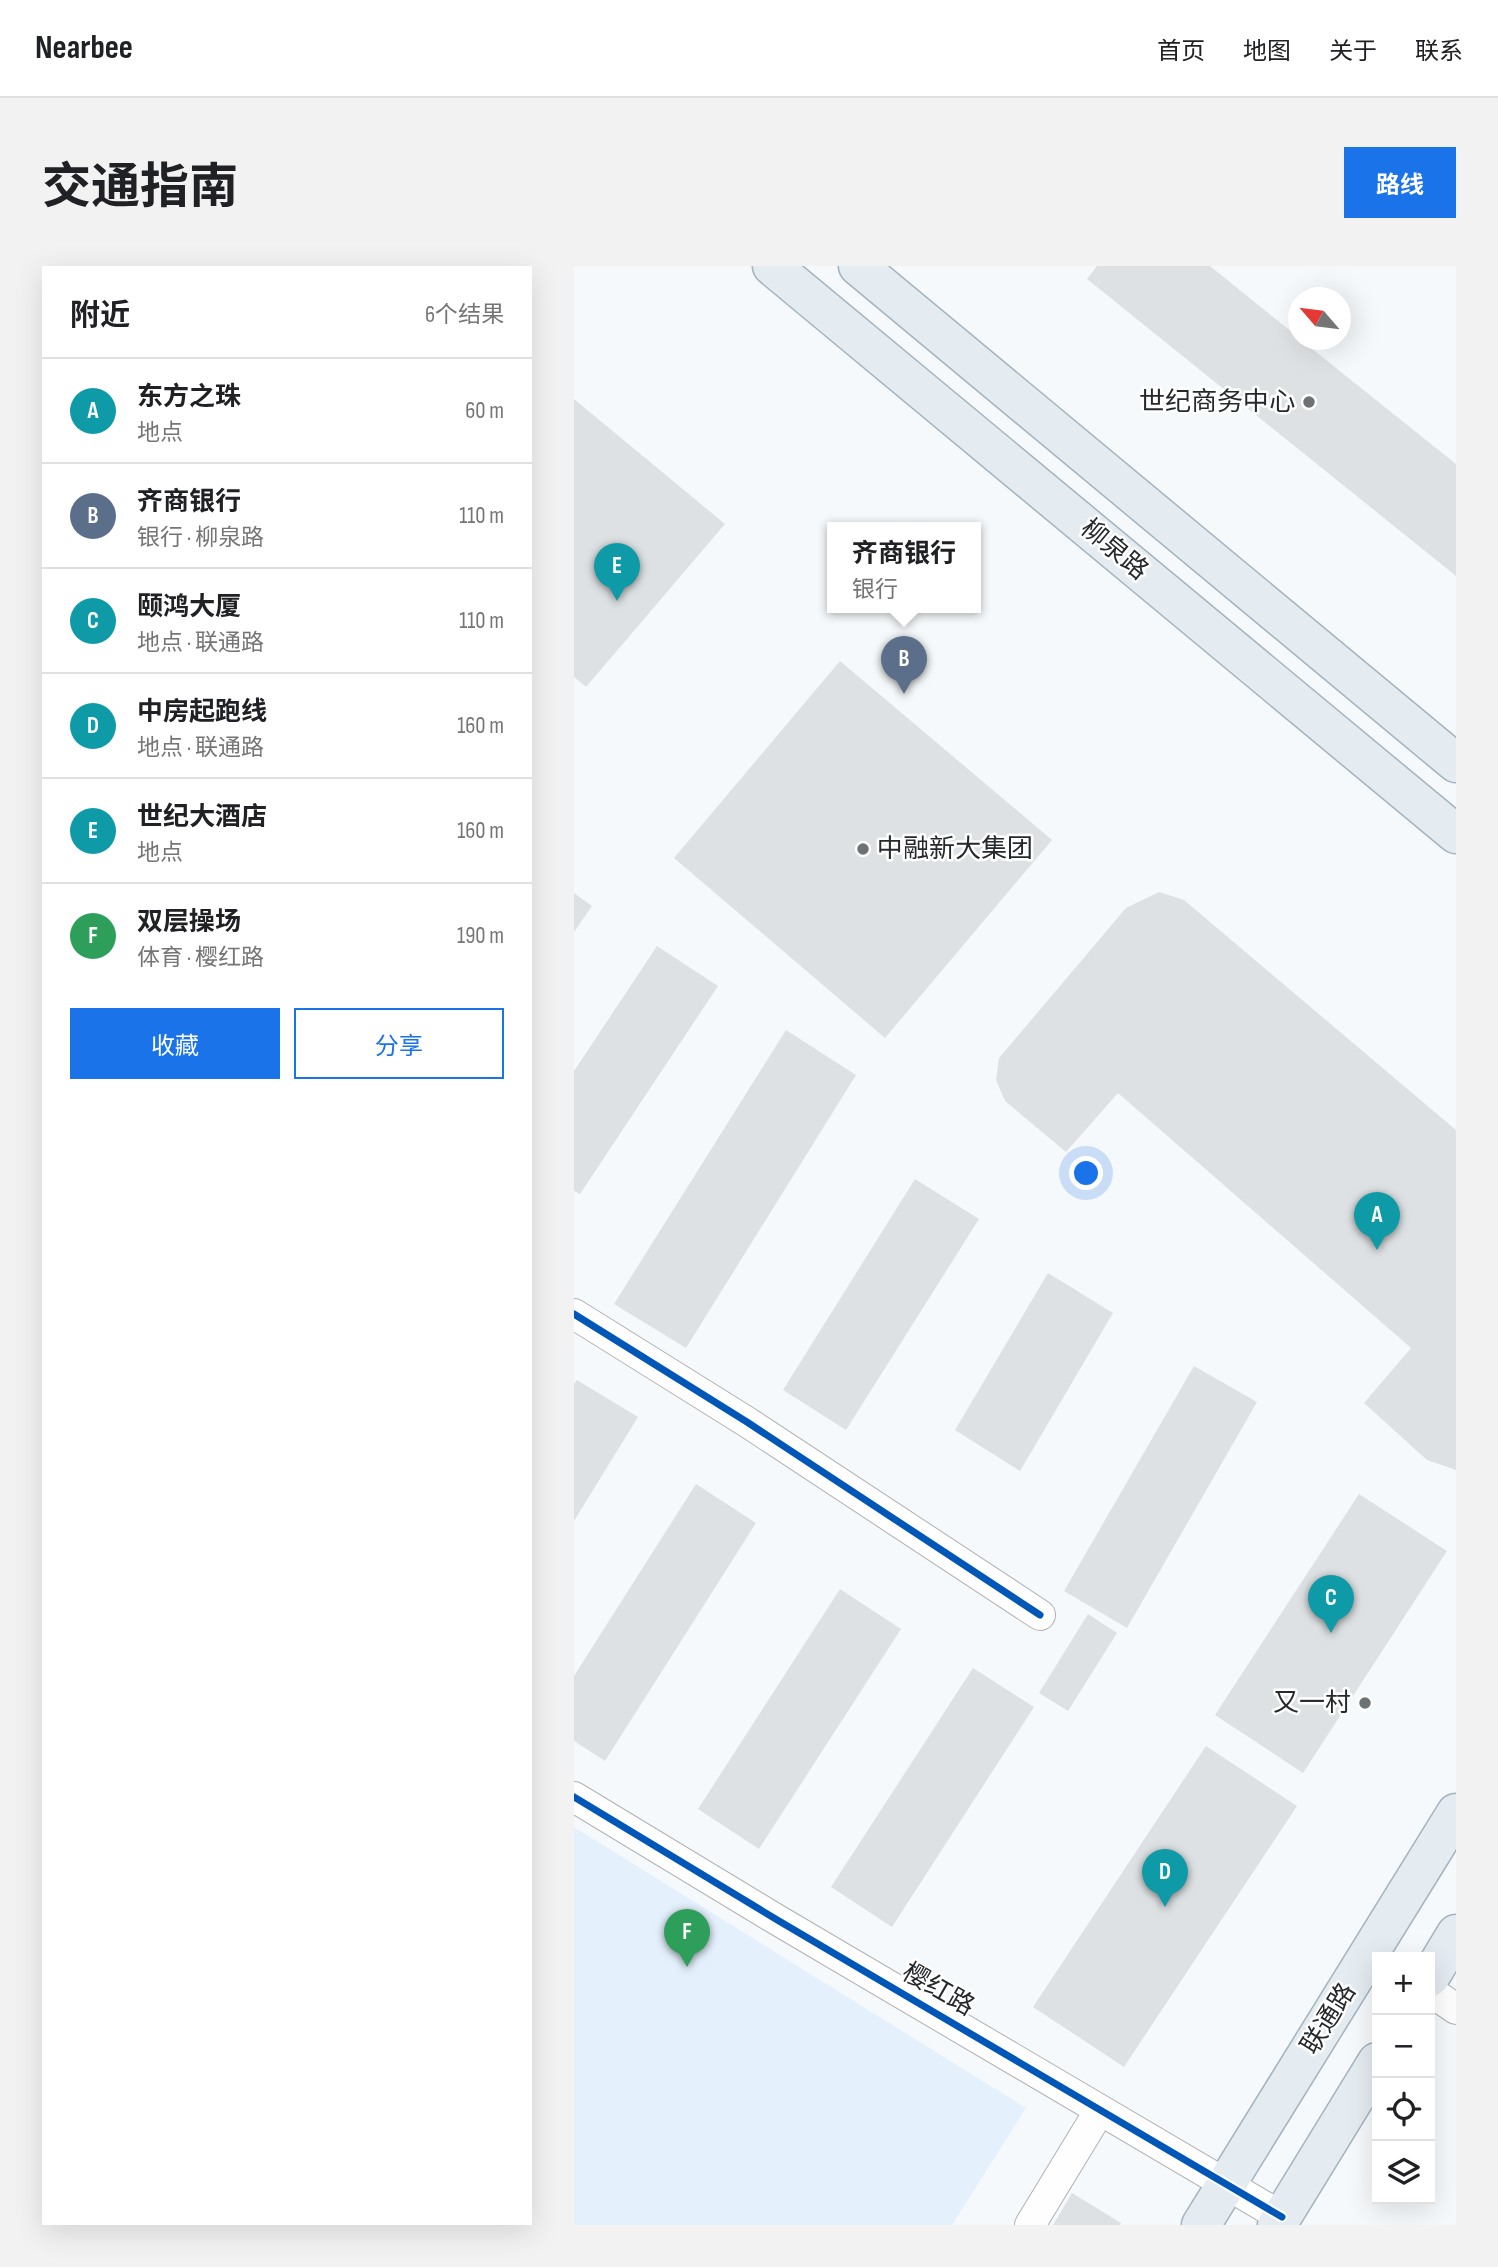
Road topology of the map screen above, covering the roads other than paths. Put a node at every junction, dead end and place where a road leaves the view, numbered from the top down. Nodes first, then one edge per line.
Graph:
1 (772, 266) edge
2 (858, 266) edge
3 (1456, 763) edge
4 (1456, 834) edge
5 (574, 1314) edge
6 (1040, 1615) dead end
7 (574, 1797) edge
8 (1456, 1813) edge
9 (1456, 1934) edge
10 (1435, 1969) edge
11 (1435, 1994) edge
12 (1456, 2009) edge
13 (1372, 2070) edge
14 (1100, 2110) junction
15 (1227, 2184) junction
16 (1279, 2221) edge
17 (1030, 2225) edge
18 (1201, 2225) edge

1 - 4 main road, 柳泉路
2 - 3 main road, 柳泉路
5 - 6 street
7 - 14 street, 樱红路
8 - 15 main road, 联通路
9 - 10 main road
11 - 12 street
13 - 16 main road
14 - 15 street, 樱红路
14 - 17 street
15 - 16 street, 樱红路
15 - 18 main road, 联通路

